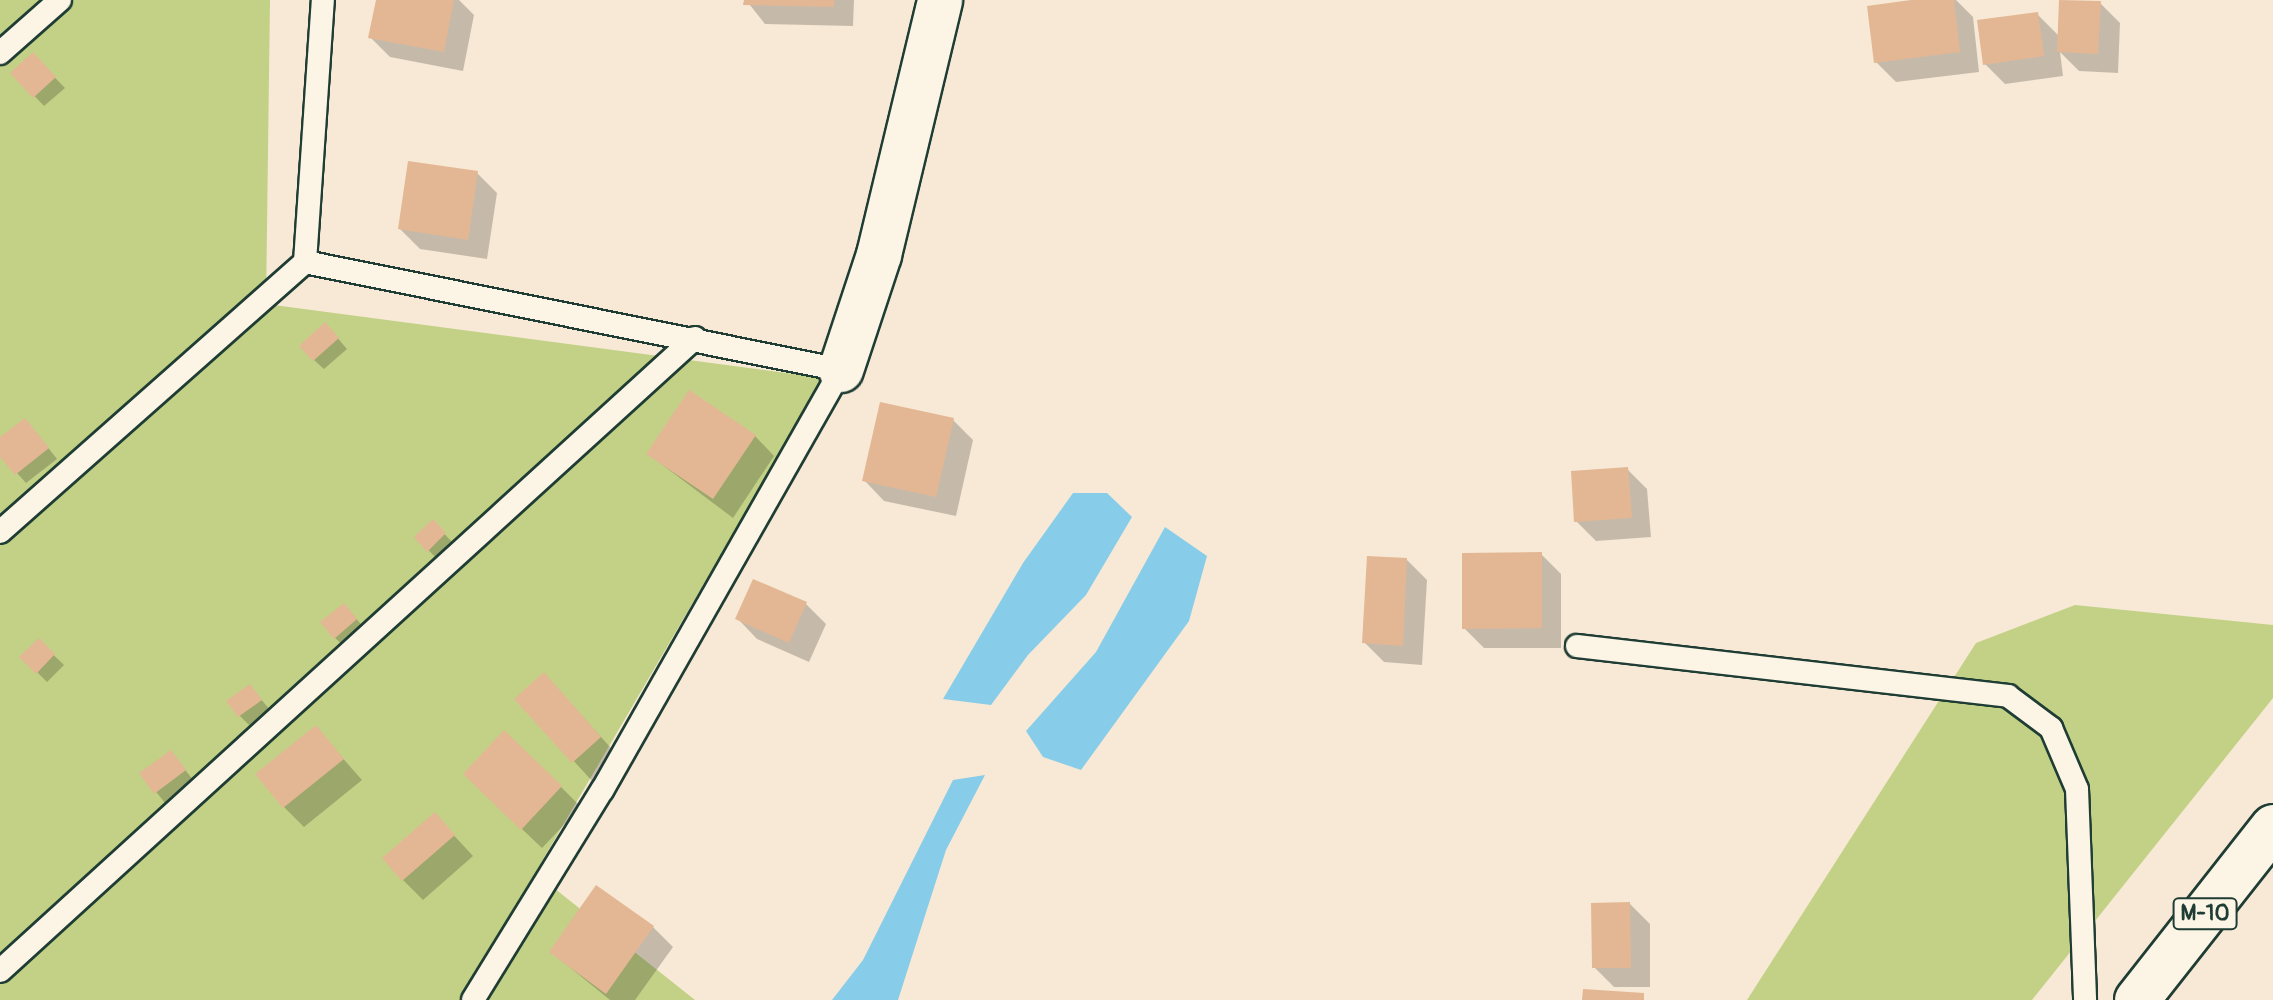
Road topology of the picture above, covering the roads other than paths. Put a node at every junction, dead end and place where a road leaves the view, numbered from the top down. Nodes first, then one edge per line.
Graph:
1 (60, 0) edge
2 (323, 0) edge
3 (940, 0) edge
4 (0, 53) edge
5 (305, 262) junction
6 (695, 338) junction
7 (841, 370) junction
8 (0, 532) edge
9 (1577, 646) dead end
10 (2273, 827) edge
11 (0, 971) edge
12 (473, 1000) edge
13 (2085, 1000) edge
14 (2137, 1000) edge

1 - 4 lane
2 - 5 lane
3 - 7 main road
5 - 6 lane
5 - 8 lane
6 - 7 lane
6 - 11 lane
7 - 12 lane
9 - 13 lane
10 - 14 main road, М-10

